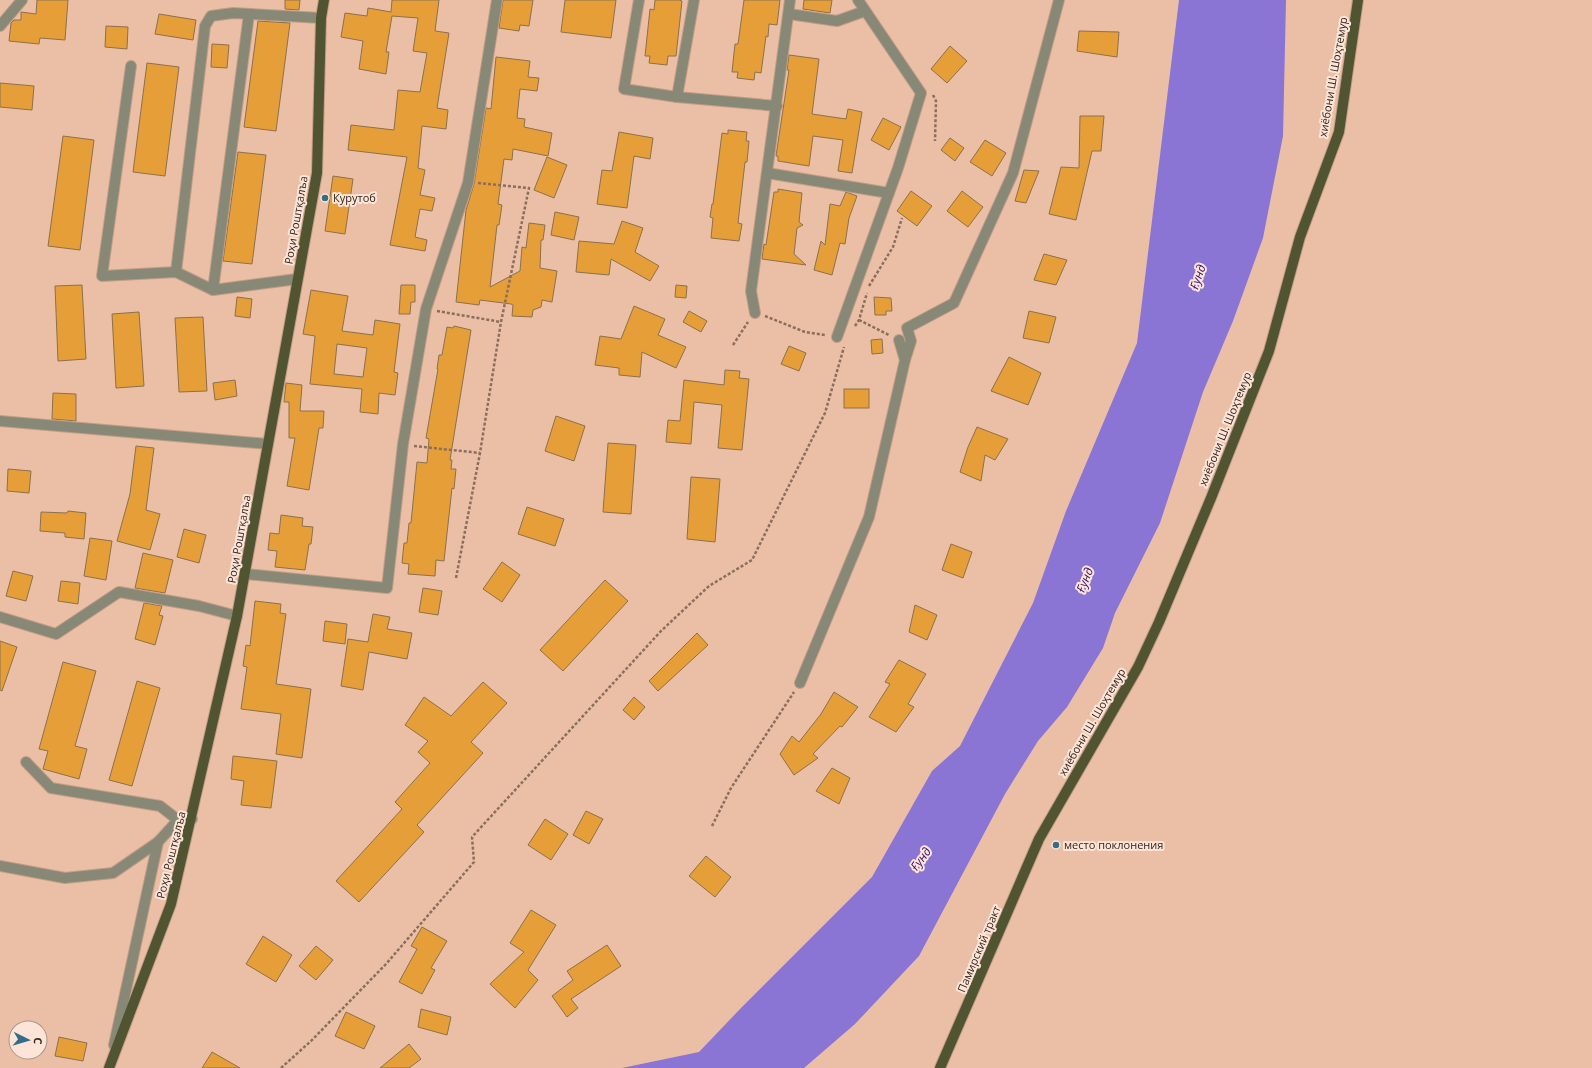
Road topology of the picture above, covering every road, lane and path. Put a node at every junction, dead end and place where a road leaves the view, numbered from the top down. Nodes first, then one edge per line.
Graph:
1 (22, 0) edge
2 (324, 0) edge
3 (497, 0) edge
4 (639, 0) edge
5 (694, 0) edge
6 (790, 0) edge
7 (858, 0) edge
8 (1059, 0) edge
9 (1358, 0) edge
10 (865, 11) junction
11 (249, 14) junction
12 (789, 14) junction
13 (321, 18) junction
14 (0, 26) edge
15 (131, 66) dead end
16 (677, 97) junction
17 (777, 106) junction
18 (768, 173) junction
19 (468, 183) junction
20 (889, 193) junction
21 (176, 272) junction
22 (297, 279) junction
23 (213, 290) junction
24 (426, 309) junction
25 (755, 312) joint
26 (859, 320) dead end
27 (501, 322) junction
28 (837, 337) dead end
29 (899, 340) joint
30 (733, 345) dead end
31 (844, 346) dead end
32 (905, 360) junction
33 (0, 421) edge
34 (268, 444) junction
35 (403, 444) junction
36 (480, 453) junction
37 (246, 574) junction
38 (456, 578) dead end
39 (237, 616) junction
40 (0, 617) edge
41 (800, 683) joint
42 (26, 762) dead end
43 (192, 819) junction
44 (178, 820) junction
45 (712, 826) dead end
46 (1039, 839) joint
47 (158, 842) junction
48 (0, 866) edge
49 (109, 1068) edge
50 (281, 1068) edge
51 (940, 1068) edge

1 - 14 street
2 - 13 main road, Роҳи Роштқалъа
3 - 19 street
4 - 16 street
5 - 16 street
6 - 12 street
7 - 10 street
8 - 32 street
9 - 46 main road, хиёбони Ш. Шоҳтемур
10 - 12 street
10 - 20 street
11 - 13 street
11 - 21 street
11 - 23 street
12 - 17 street
13 - 22 main road, Роҳи Роштқалъа
15 - 21 street
16 - 17 street
17 - 18 street
18 - 20 street
18 - 25 street
19 - 24 street
19 - 27 path
20 - 28 street
21 - 23 street
22 - 23 street
22 - 34 main road, Роҳи Роштқалъа
24 - 27 path
24 - 35 street
25 - 30 path
26 - 29 path
27 - 36 path
29 - 32 street
31 - 50 path
32 - 41 street
33 - 34 street
34 - 37 main road, Роҳи Роштқалъа
35 - 36 path
35 - 37 street
36 - 38 path
37 - 39 main road, Роҳи Роштқалъа
39 - 40 street
39 - 43 main road, Роҳи Роштқалъа
41 - 45 path
42 - 44 street
43 - 44 street
43 - 49 main road, Роҳи Роштқалъа
44 - 47 street
46 - 51 main road, Памирский тракт
47 - 48 street
47 - 49 street

